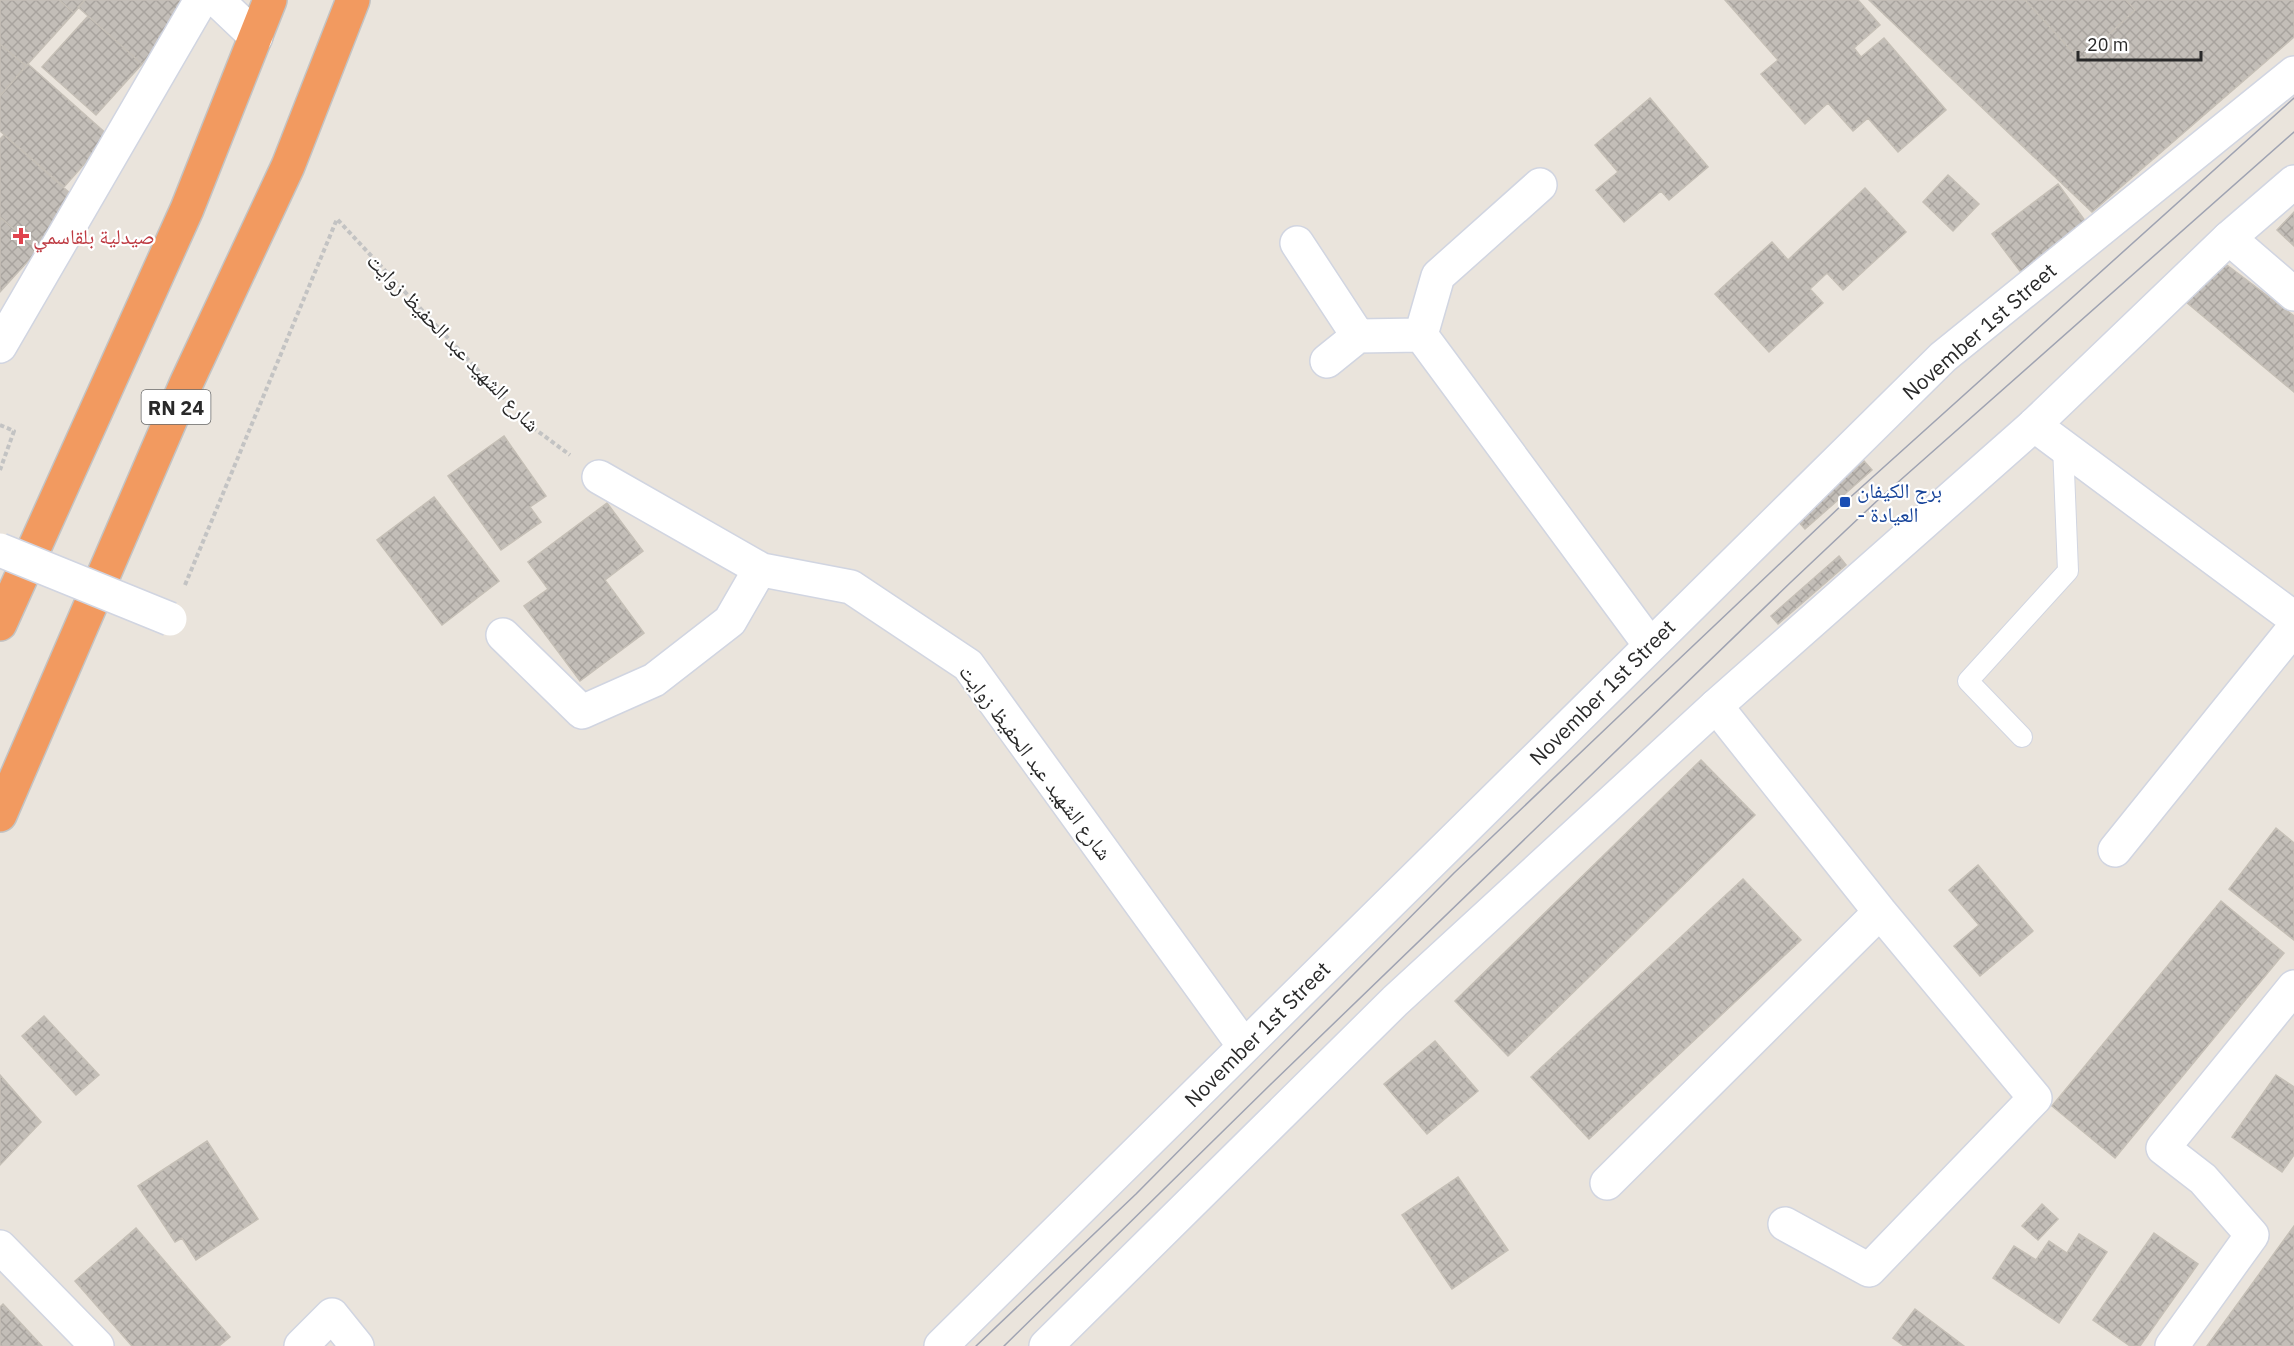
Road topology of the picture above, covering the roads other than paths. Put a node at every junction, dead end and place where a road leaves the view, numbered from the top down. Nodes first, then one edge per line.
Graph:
1 (201, 0) edge
2 (217, 0) edge
3 (270, 0) edge
4 (353, 0) edge
5 (256, 37) junction
6 (2294, 72) edge
7 (2294, 182) edge
8 (1540, 185) dead end
9 (2229, 238) junction
10 (1297, 243) dead end
11 (2294, 294) edge
12 (1421, 335) junction
13 (1358, 336) junction
14 (0, 346) edge
15 (1327, 361) dead end
16 (2034, 425) junction
17 (2063, 446) junction
18 (599, 477) road end
19 (0, 550) edge
20 (760, 569) junction
21 (2294, 618) edge
22 (170, 619) road end
23 (0, 624) edge
24 (2294, 628) edge
25 (503, 635) dead end
26 (1650, 645) junction
27 (1716, 706) junction
28 (2022, 737) dead end
29 (0, 815) edge
30 (2115, 850) dead end
31 (1880, 912) junction
32 (2294, 987) edge
33 (1244, 1046) junction
34 (1607, 1182) dead end
35 (1785, 1224) dead end
36 (0, 1247) edge
37 (97, 1346) edge
38 (301, 1346) edge
39 (357, 1346) edge
40 (941, 1346) edge
41 (1046, 1346) edge
42 (2172, 1346) edge

1 - 14 street
2 - 5 street
3 - 5 highway
4 - 29 highway, RN 24
5 - 23 highway
6 - 26 street, November 1st Street
7 - 9 street
8 - 12 street
9 - 11 street
9 - 16 street
10 - 13 street
12 - 13 street
12 - 26 street
13 - 15 street
16 - 17 street
16 - 27 street
17 - 21 street
17 - 28 lane
18 - 20 street, شارع الشهيد عبد الحفيظ زوايت
19 - 22 street, bridge
20 - 25 street
20 - 33 street, شارع الشهيد عبد الحفيظ زوايت
24 - 30 street
26 - 33 street, November 1st Street
27 - 31 street
27 - 41 street
31 - 34 street
31 - 35 street
32 - 42 street
33 - 40 street, November 1st Street
36 - 37 street
38 - 39 street

